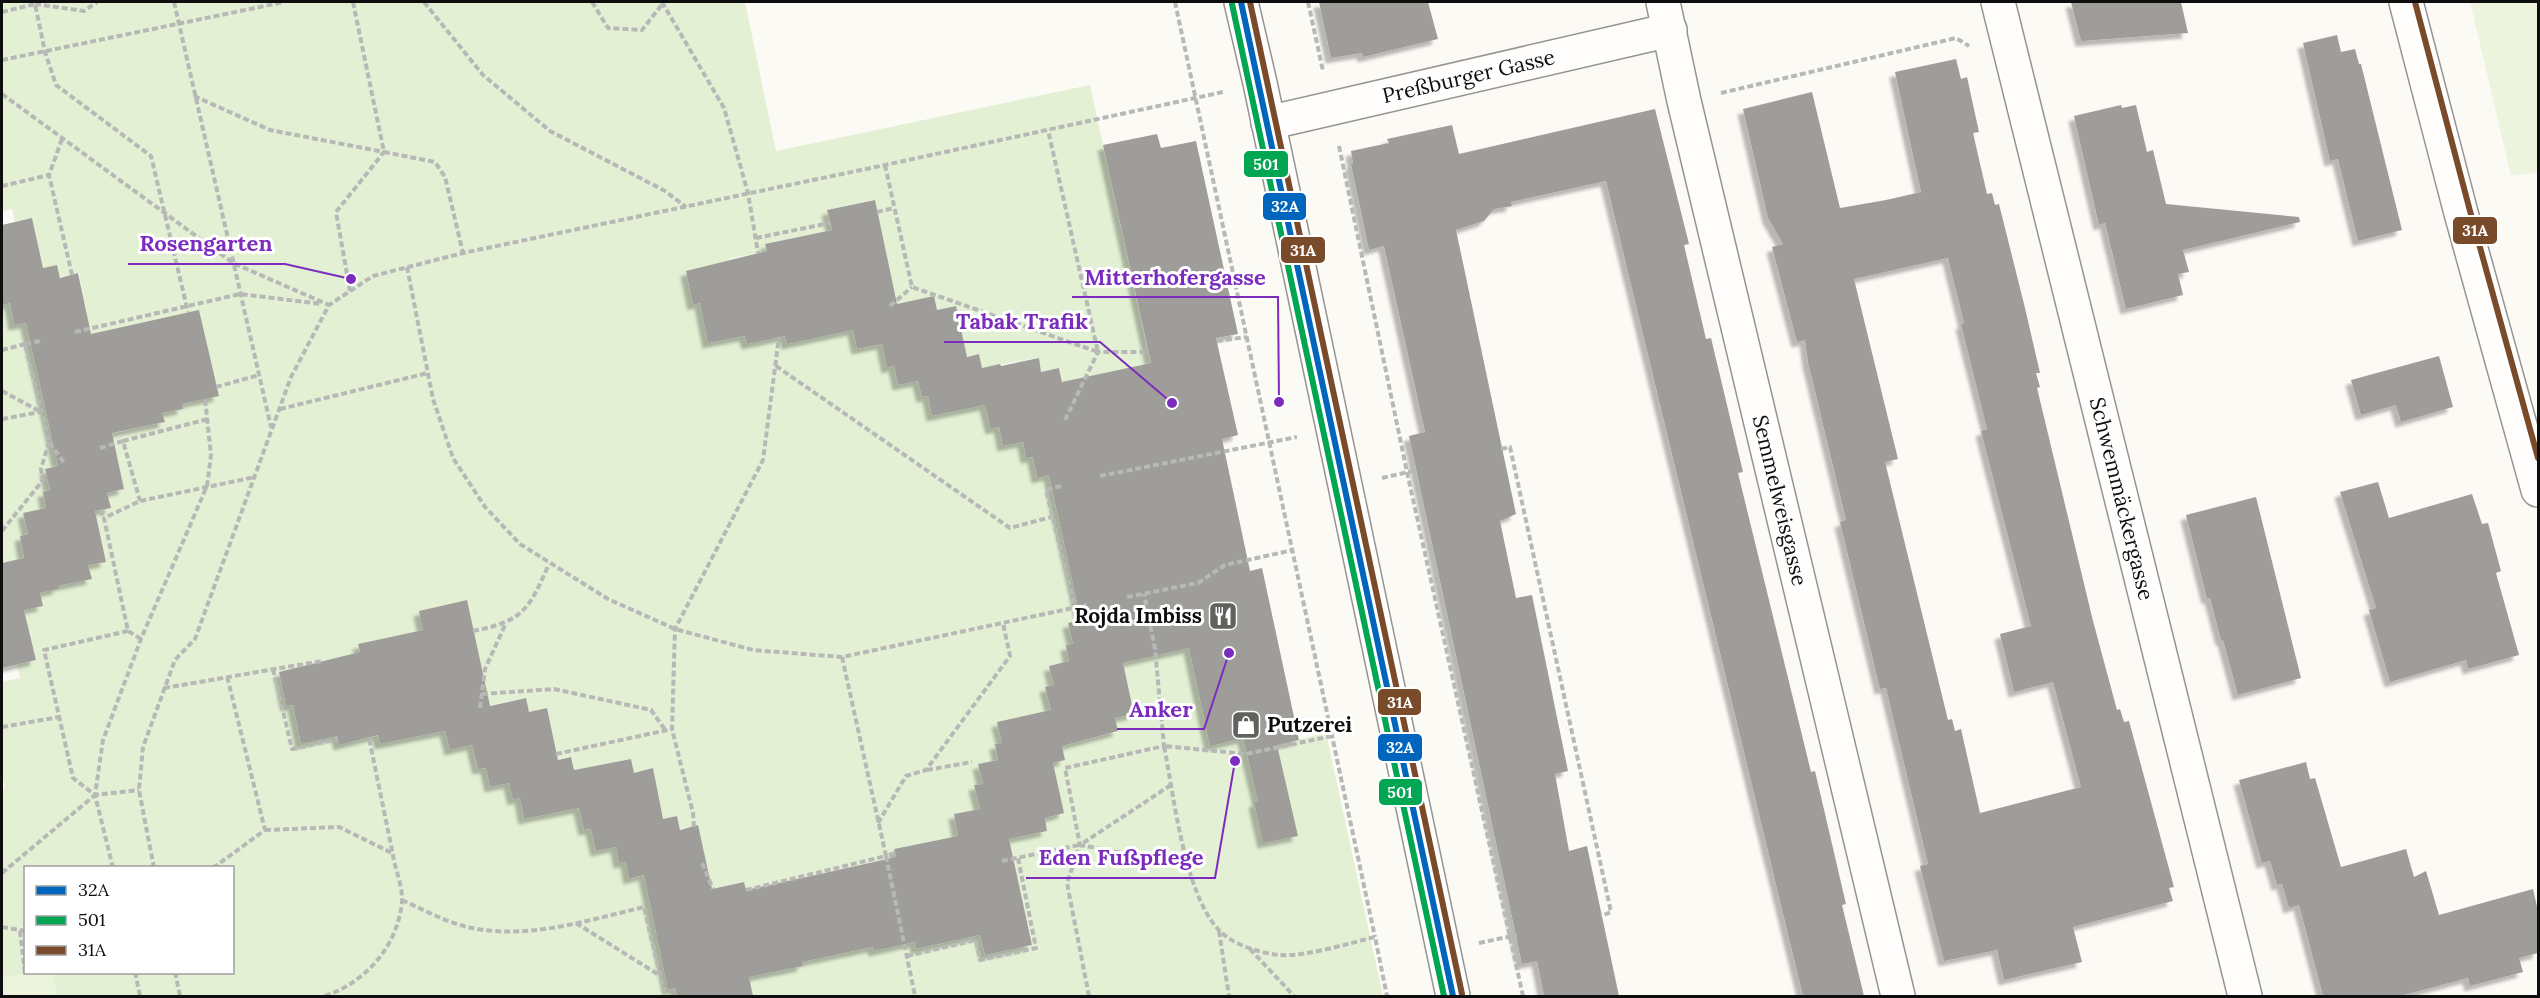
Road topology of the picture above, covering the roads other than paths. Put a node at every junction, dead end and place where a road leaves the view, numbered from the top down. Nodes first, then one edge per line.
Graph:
1 (1241, 2) edge
2 (1998, 2) edge
3 (2406, 2) edge
4 (1666, 16) edge
5 (1268, 123) junction
6 (2538, 490) edge
7 (1453, 996) edge
8 (1898, 996) edge
9 (2245, 996) edge

1 - 5 street
2 - 9 street, Schwemmäckergasse
3 - 6 street
4 - 5 street, Preßburger Gasse
4 - 8 street, Semmelweisgasse
5 - 7 street

